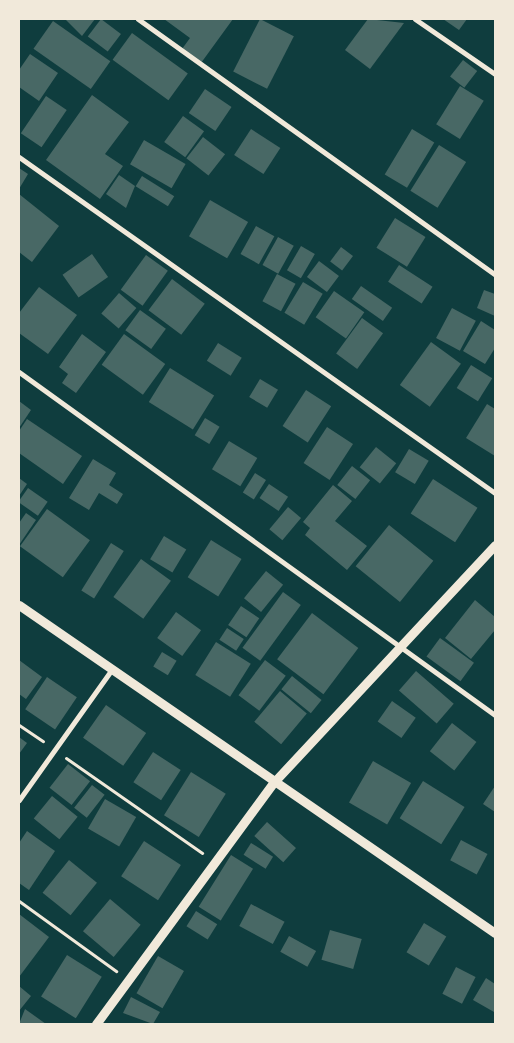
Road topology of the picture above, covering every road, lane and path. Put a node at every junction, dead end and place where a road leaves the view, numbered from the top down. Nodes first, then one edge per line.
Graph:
1 (138, 19) edge
2 (414, 19) edge
3 (495, 74) edge
4 (19, 157) edge
5 (495, 275) edge
6 (19, 372) edge
7 (495, 492) edge
8 (495, 545) edge
9 (19, 605) edge
10 (402, 645) junction
11 (112, 669) junction
12 (495, 715) edge
13 (19, 724) edge
14 (54, 750) junction
15 (274, 782) junction
16 (19, 800) edge
17 (215, 862) junction
18 (19, 900) edge
19 (495, 933) edge
20 (128, 980) junction
21 (96, 1024) edge

1 - 5 street
2 - 3 street
4 - 7 street
6 - 10 street
8 - 10 street
9 - 11 street
10 - 12 street
10 - 15 street
11 - 14 street
11 - 15 street
13 - 14 path
14 - 16 street
14 - 17 path
15 - 17 street
15 - 19 street
17 - 20 street
18 - 20 path
20 - 21 street

